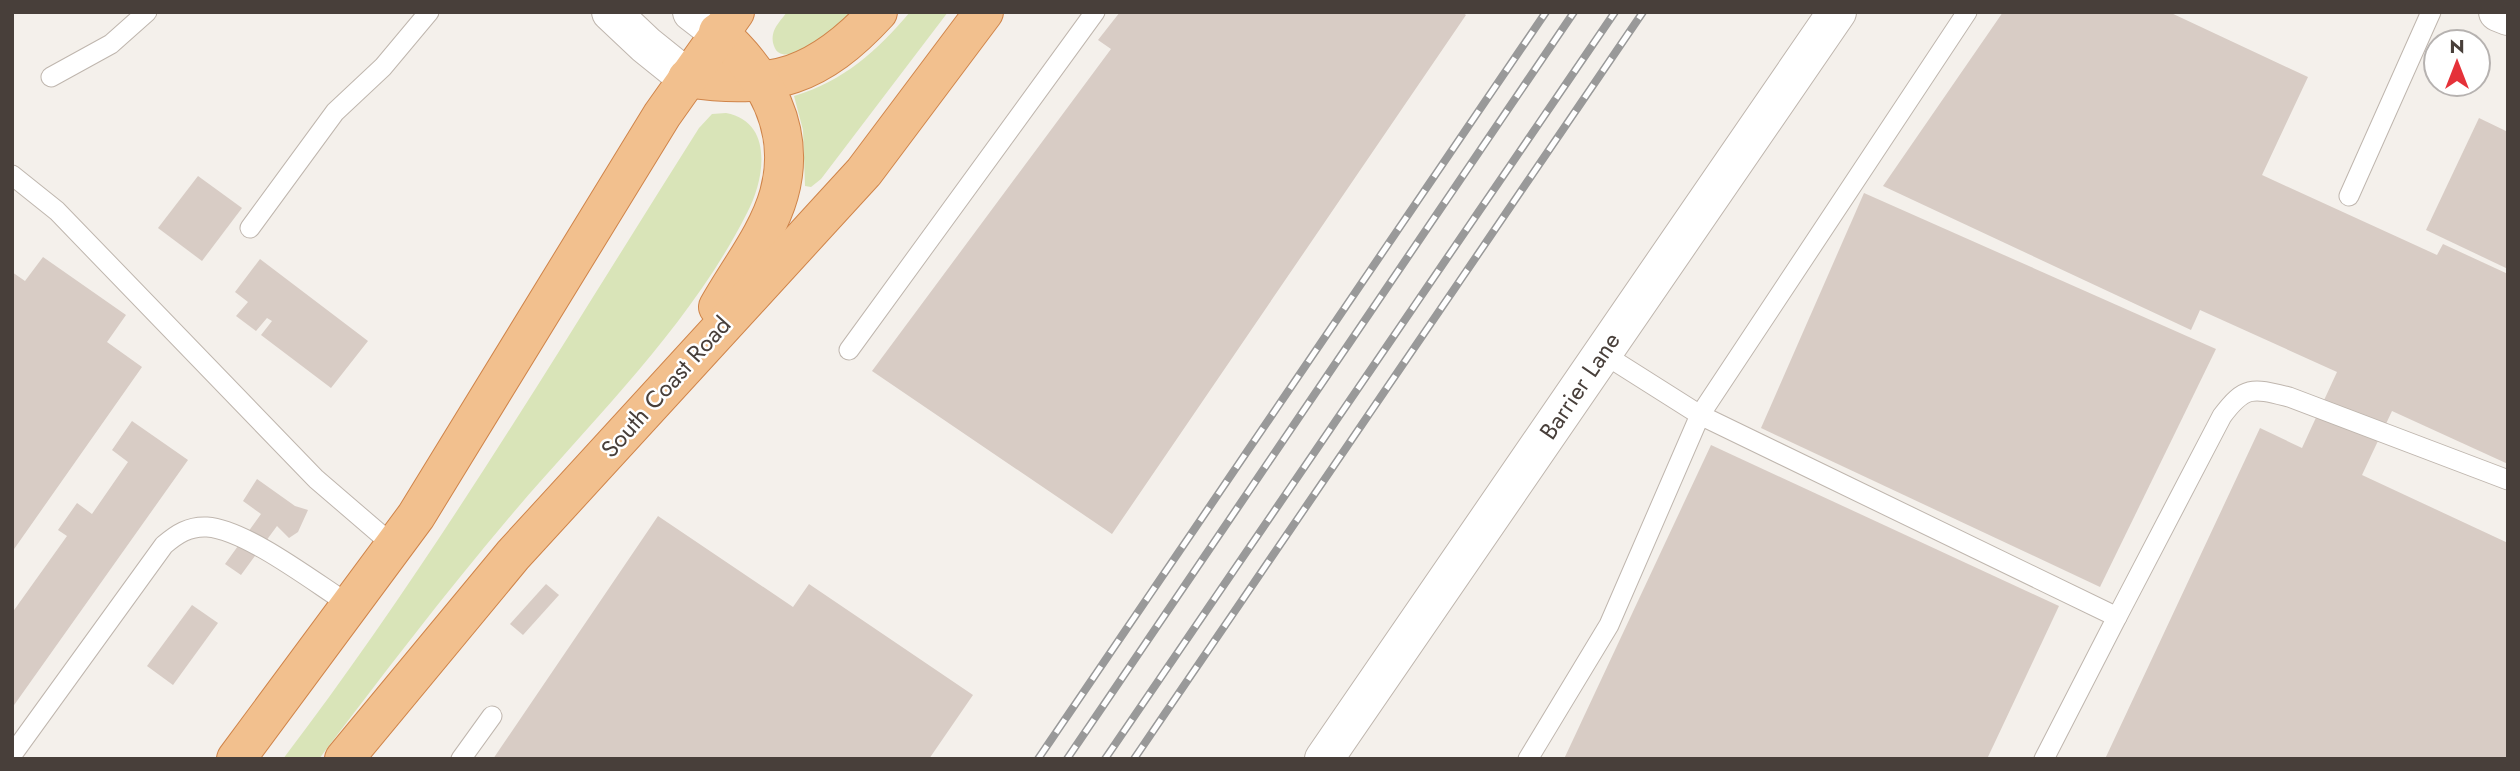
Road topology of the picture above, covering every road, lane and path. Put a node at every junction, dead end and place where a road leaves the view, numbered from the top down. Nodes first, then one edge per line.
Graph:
1 (147, 12) edge
2 (429, 12) edge
3 (611, 12) edge
4 (878, 12) edge
5 (984, 12) edge
6 (1095, 12) edge
7 (1837, 12) edge
8 (1967, 12) edge
9 (2431, 12) edge
10 (2498, 12) edge
11 (2508, 16) edge
12 (715, 19) edge
13 (51, 76) dead end
14 (687, 78) junction
15 (764, 81) junction
16 (12, 175) edge
17 (2349, 196) dead end
18 (250, 228) dead end
19 (849, 350) dead end
20 (1602, 353) junction
21 (686, 364) junction
22 (1700, 415) junction
23 (2508, 480) edge
24 (394, 546) junction
25 (350, 605) junction
26 (2117, 617) junction
27 (492, 716) dead end
28 (12, 755) edge
29 (236, 759) edge
30 (344, 759) edge
31 (461, 759) edge
32 (1324, 759) edge
33 (1528, 759) edge
34 (2044, 759) edge

1 - 13 lane
2 - 18 lane
3 - 14 street
4 - 15 highway
5 - 21 highway, South Coast Road
6 - 19 lane
7 - 20 street, Barrier Lane
8 - 22 lane
9 - 17 lane
10 - 11 street
12 - 14 highway
12 - 15 highway
14 - 15 highway
14 - 24 highway
15 - 21 highway
16 - 24 lane
20 - 22 lane
20 - 32 street, Barrier Lane
21 - 30 highway, South Coast Road
22 - 26 lane
22 - 33 lane
23 - 26 lane
24 - 25 highway
25 - 28 lane
25 - 29 highway
26 - 34 lane
27 - 31 lane

